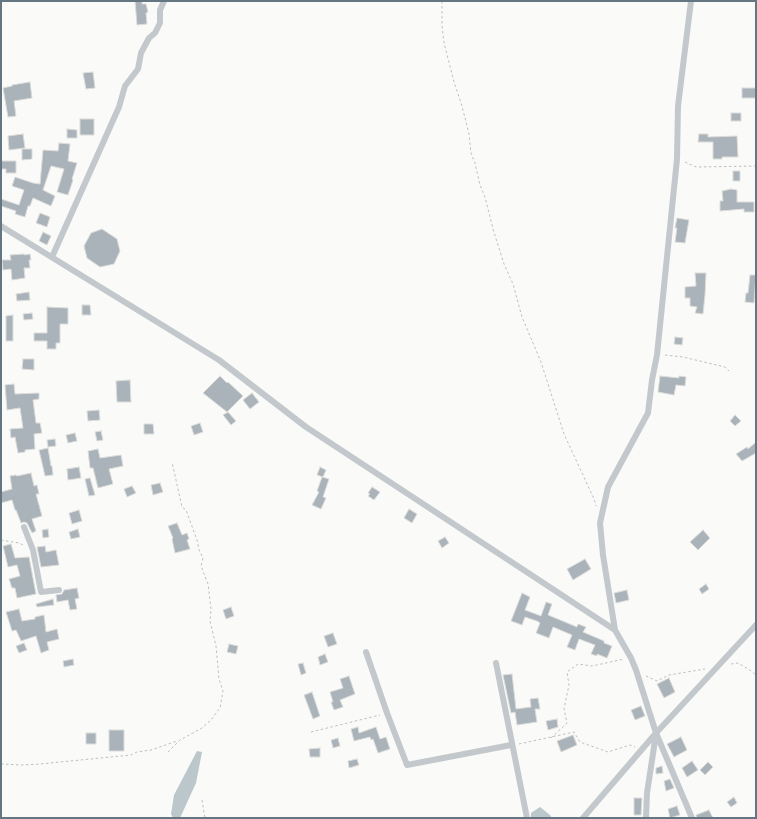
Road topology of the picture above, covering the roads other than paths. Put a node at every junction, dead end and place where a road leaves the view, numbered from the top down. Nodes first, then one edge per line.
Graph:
1 (164, 1) edge
2 (691, 1) edge
3 (1, 226) edge
4 (52, 256) junction
5 (24, 527) dead end
6 (60, 590) dead end
7 (756, 625) edge
8 (615, 630) junction
9 (366, 652) dead end
10 (496, 663) dead end
11 (656, 733) junction
12 (511, 745) junction
13 (527, 818) edge
14 (583, 818) edge
15 (646, 818) edge
16 (692, 818) edge

1 - 4 street
2 - 8 street
3 - 4 street
4 - 8 street
5 - 6 street
7 - 11 street
8 - 11 street
9 - 12 street
10 - 12 street
11 - 14 street
11 - 15 street
11 - 16 street
12 - 13 street

